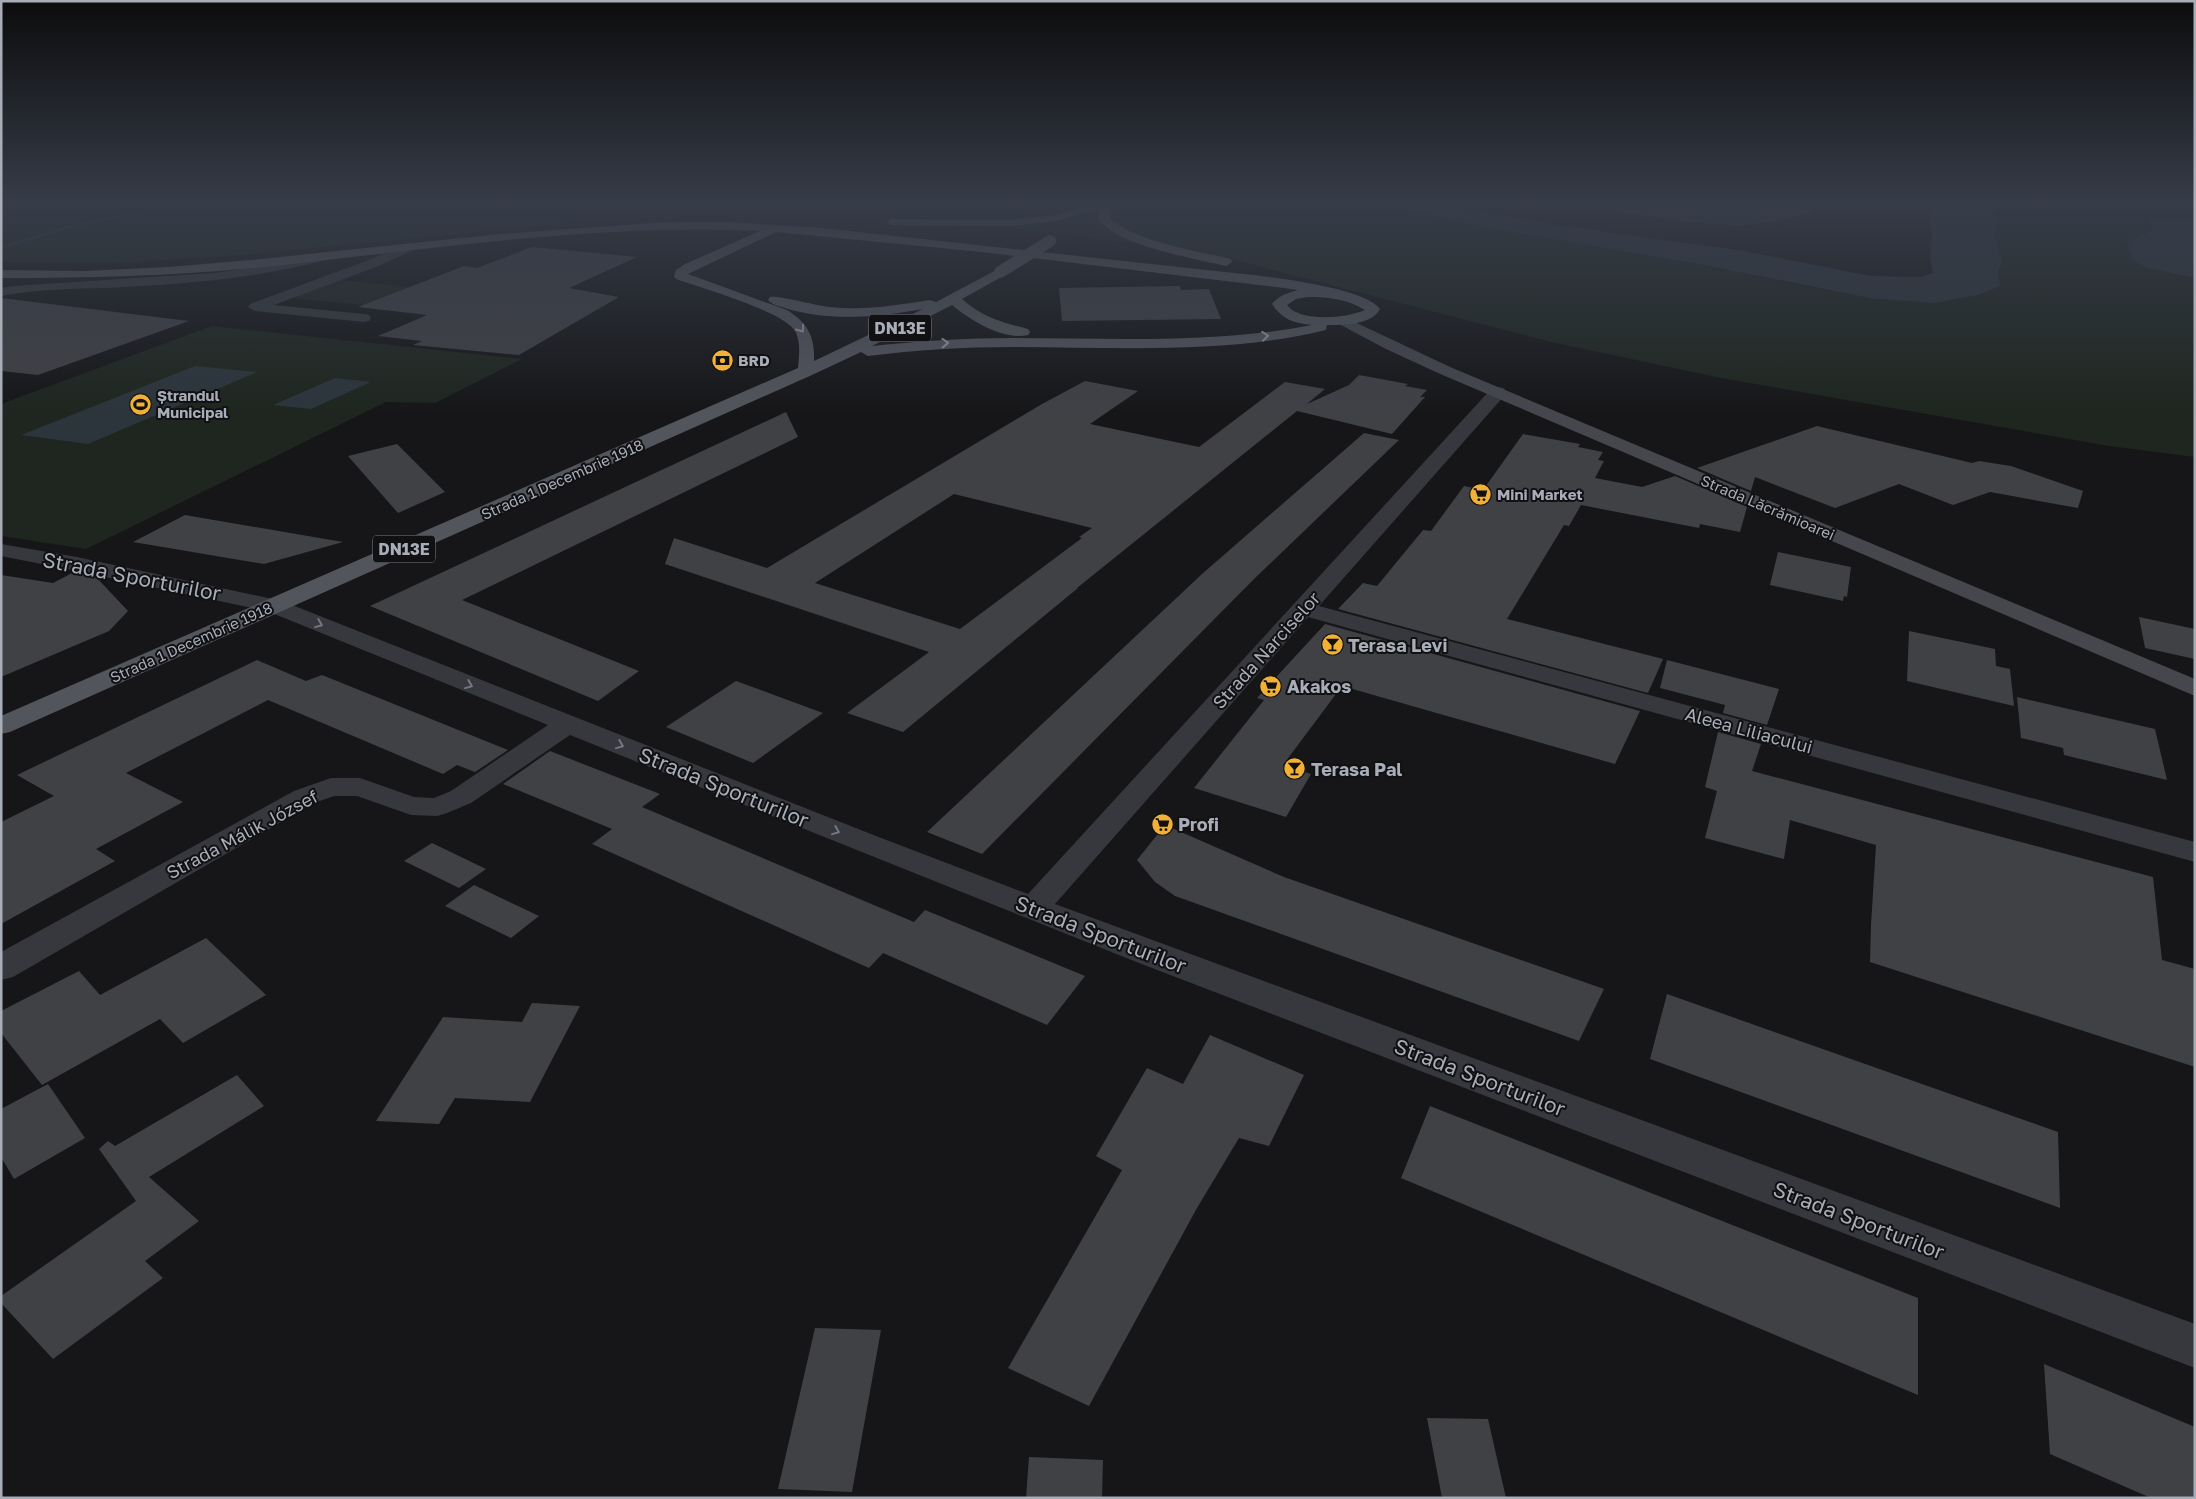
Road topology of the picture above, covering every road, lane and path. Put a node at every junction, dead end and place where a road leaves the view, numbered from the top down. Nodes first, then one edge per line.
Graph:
1 (42, 274) edge
2 (226, 274) edge
3 (344, 274) edge
4 (681, 274) edge
5 (707, 274) edge
6 (997, 274) edge
7 (1194, 274) edge
8 (1206, 274) edge
9 (1268, 274) edge
10 (4, 275) edge
11 (1, 292) edge
12 (1347, 296) junction
13 (954, 299) junction
14 (1273, 302) junction
15 (364, 318) dead end
16 (1341, 321) junction
17 (844, 354) junction
18 (806, 372) junction
19 (1498, 392) junction
20 (1, 550) edge
21 (274, 606) junction
22 (1304, 609) junction
23 (2195, 688) edge
24 (568, 724) junction
25 (1, 726) edge
26 (2195, 852) edge
27 (1034, 908) junction
28 (1, 968) edge
29 (2195, 1346) edge

1 - 10 main road
2 - 11 street
3 - 15 street
4 -> 18 main road
5 - 13 main road
6 - 13 main road, Strada 1 Decembrie 1918 / DN13E, bridge
7 - 14 main road
8 - 12 main road
9 - 12 main road
12 - 14 main road
12 - 16 main road
13 - 14 main road
13 - 17 main road, Strada 1 Decembrie 1918 / DN13E
14 - 16 main road
17 -> 16 main road
16 - 19 main road, Strada Lăcrămioarei
17 - 18 main road, Strada 1 Decembrie 1918 / DN13E
18 - 21 main road, Strada 1 Decembrie 1918 / DN13E
19 - 22 street, Strada Narciselor
19 - 23 main road, Strada Lăcrămioarei
20 - 21 street, Strada Sporturilor
21 -> 24 street, Strada Sporturilor
21 - 25 main road, Strada 1 Decembrie 1918 / DN13E
22 - 26 street, Aleea Liliacului
22 - 27 street, Strada Narciselor
24 -> 27 street, Strada Sporturilor
24 - 28 street, Strada Málik József
27 - 29 street, Strada Sporturilor

